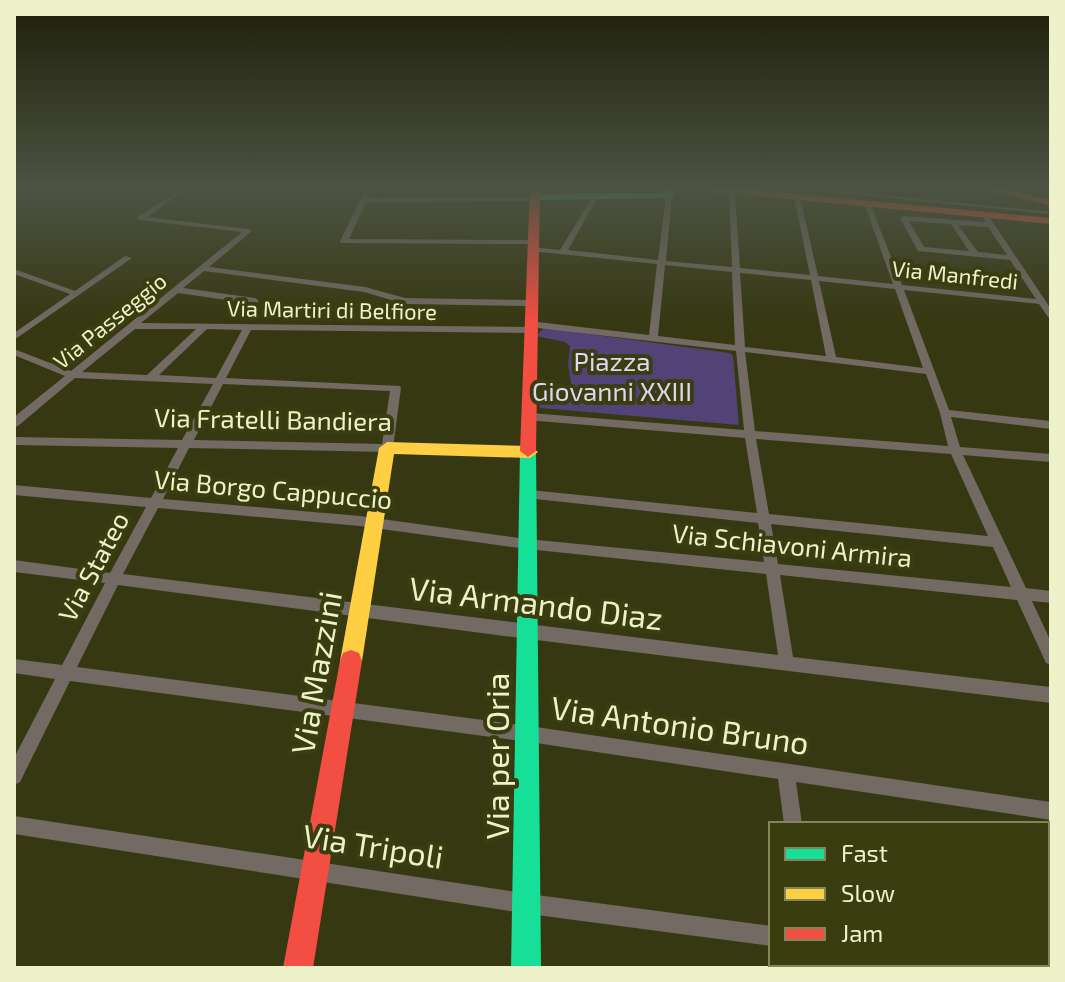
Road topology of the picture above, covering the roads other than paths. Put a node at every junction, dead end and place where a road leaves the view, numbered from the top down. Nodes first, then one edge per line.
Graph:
1 (247, 232) edge
2 (348, 232) edge
3 (532, 232) edge
4 (575, 232) edge
5 (667, 232) edge
6 (731, 232) edge
7 (804, 232) edge
8 (877, 232) edge
9 (912, 232) edge
10 (960, 232) edge
11 (994, 232) edge
12 (531, 245) junction
13 (563, 252) junction
14 (975, 254) junction
15 (128, 258) dead end
16 (1012, 258) junction
17 (661, 262) junction
18 (203, 269) junction
19 (736, 270) junction
20 (14, 271) edge
21 (814, 279) junction
22 (897, 288) junction
23 (178, 290) junction
24 (74, 293) junction
25 (255, 301) dead end
26 (1042, 302) junction
27 (530, 303) junction
28 (1051, 315) edge
29 (134, 326) junction
30 (249, 326) junction
31 (204, 327) junction
32 (529, 327) junction
33 (14, 337) edge
34 (653, 339) junction
35 (740, 349) junction
36 (14, 352) edge
37 (832, 360) junction
38 (927, 371) junction
39 (73, 375) junction
40 (150, 378) junction
41 (219, 381) junction
42 (945, 413) junction
43 (530, 417) junction
44 (14, 423) edge
45 (1051, 425) edge
46 (750, 433) junction
47 (14, 441) edge
48 (186, 444) junction
49 (387, 448) junction
50 (955, 450) junction
51 (530, 452) junction
52 (1051, 458) edge
53 (14, 490) edge
54 (530, 495) junction
55 (155, 504) junction
56 (764, 519) junction
57 (374, 522) junction
58 (996, 542) junction
59 (527, 544) junction
60 (14, 566) edge
61 (771, 569) junction
62 (114, 579) junction
63 (1022, 594) junction
64 (1051, 597) edge
65 (359, 610) junction
66 (528, 632) junction
67 (1051, 658) edge
68 (787, 663) junction
69 (14, 666) edge
70 (65, 674) junction
71 (1051, 695) edge
72 (341, 711) junction
73 (529, 734) junction
74 (786, 772) junction
75 (14, 776) edge
76 (1051, 811) edge
77 (793, 822) edge
78 (14, 825) edge
79 (315, 870) junction
80 (529, 904) junction
81 (769, 936) edge
82 (298, 968) edge
83 (526, 968) edge

1 - 18 street, Via Passeggio
2 - 12 street, Via Manfredi
3 - 12 street, Via per Oria
4 - 13 street
5 - 17 street
6 - 19 street
7 - 21 street
8 - 22 street
9 - 14 street
10 - 14 street
11 - 16 street
12 - 13 street, Via Manfredi
12 - 27 street, Via per Oria
13 - 17 street, Via Manfredi
14 - 16 street
15 - 24 street
16 - 26 street
17 - 19 street, Via Manfredi
17 - 34 street
18 - 23 street, Via Passeggio
18 - 27 street
19 - 21 street, Via Manfredi
19 - 35 street
20 - 24 street
21 - 22 street, Via Manfredi
21 - 37 street
22 - 26 street, Via Manfredi
22 - 38 street
23 - 25 street
23 - 29 street, Via Passeggio
24 - 33 street
26 - 28 street
27 - 32 street, Via per Oria
29 - 31 street, Via Martiri di Belfiore
29 - 39 street, Via Passeggio
30 - 31 street, Via Martiri di Belfiore
30 - 32 street, Via Martiri di Belfiore
30 - 41 street, Via Stateo
31 - 40 street
32 - 34 street
32 - 43 street, Via per Oria
34 - 35 street
35 - 37 street
35 - 46 street
36 - 39 street
37 - 38 street
38 - 42 street
39 - 40 street
39 - 44 street, Via Passeggio
40 - 41 street
41 - 48 street, Via Stateo
41 - 49 street, Via Mazzini
42 - 45 street
42 - 50 street
43 - 46 street
43 - 51 street, Via per Oria
46 - 50 street
46 - 56 street
47 - 48 street, Via Fratelli Bandiera
48 - 49 street, Via Fratelli Bandiera
48 - 55 street, Via Stateo
49 - 51 street, Via Fratelli Bandiera
49 - 57 street, Via Mazzini
50 - 52 street
50 - 58 street
51 - 54 street, Via per Oria
53 - 55 street, Via Borgo Cappuccio
54 - 56 street
54 - 59 street, Via per Oria
55 - 57 street, Via Borgo Cappuccio
55 - 62 street, Via Stateo
56 - 58 street
56 - 61 street
57 - 59 street, Via Borgo Cappuccio
57 - 65 street, Via Mazzini
58 - 63 street
59 - 61 street, Via Schiavoni Armira
59 - 66 street, Via per Oria
60 - 62 street, Via Armando Diaz
61 - 63 street, Via Schiavoni Armira
61 - 68 street
62 - 65 street, Via Armando Diaz
62 - 70 street, Via Stateo
63 - 64 street, Via Schiavoni Armira
63 - 67 street
65 - 66 street, Via Armando Diaz
65 - 72 street, Via Mazzini
66 - 68 street, Via Armando Diaz
66 - 73 street, Via per Oria
68 - 71 street, Via Armando Diaz
69 - 70 street, Via Antonio Bruno
70 - 72 street, Via Antonio Bruno
70 - 75 street, Via Stateo
72 - 73 street, Via Antonio Bruno
72 - 79 street, Via Mazzini
73 - 74 street, Via Antonio Bruno
73 - 80 street, Via per Oria
74 - 76 street, Via Antonio Bruno
74 - 77 street
78 - 79 street, Via Tripoli
79 - 80 street, Via Tripoli
79 - 82 street, Via Mazzini
80 - 81 street, Via Tripoli
80 - 83 street, Via per Oria

